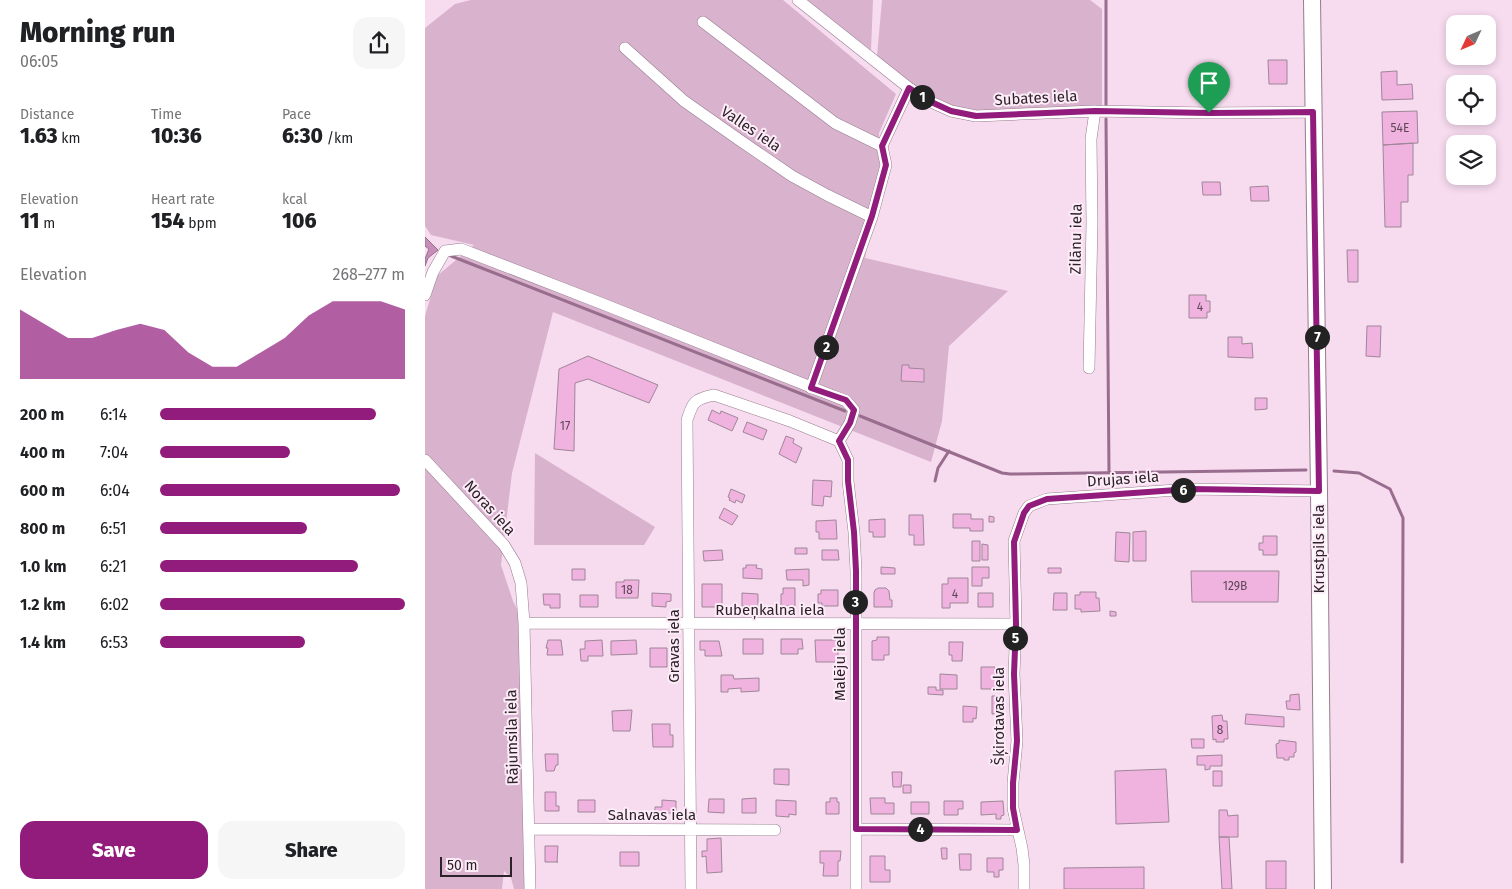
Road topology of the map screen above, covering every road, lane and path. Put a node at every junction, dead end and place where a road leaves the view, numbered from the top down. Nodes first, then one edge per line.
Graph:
1 (798, 0) edge
2 (1312, 0) edge
3 (703, 22) dead end
4 (625, 48) dead end
5 (909, 88) junction
6 (1095, 111) junction
7 (1313, 112) junction
8 (882, 146) junction
9 (872, 216) junction
10 (425, 295) edge
11 (1089, 368) dead end
12 (811, 388) junction
13 (839, 441) junction
14 (425, 460) edge
15 (1319, 491) junction
16 (1024, 513) joint
17 (521, 584) joint
18 (524, 623) junction
19 (689, 624) junction
20 (1016, 624) junction
21 (855, 625) junction
22 (529, 829) junction
23 (856, 829) junction
24 (691, 830) junction
25 (775, 830) dead end
26 (1017, 830) junction
27 (530, 889) edge
28 (691, 889) edge
29 (856, 889) edge
30 (1024, 889) edge
31 (1323, 889) edge

1 - 5 street, Subates iela
2 - 7 street, Krustpils iela
3 - 8 street
4 - 9 street, Valles iela
5 - 6 street, Subates iela
5 - 8 street
6 - 7 street, Subates iela
6 - 11 street, Zilānu iela
7 - 15 street, Krustpils iela
8 - 9 street
9 - 12 street
10 - 12 street
12 - 13 street
13 - 19 street, Gravas iela
13 - 21 street, Malēju iela
14 - 17 street, Noras iela
15 - 16 street, Drujas iela
15 - 31 street, Krustpils iela
16 - 20 street, Šķirotavas iela
17 - 18 street, Rājumsila iela
18 - 19 street, Rubeņkalna iela
18 - 22 street, Rājumsila iela
19 - 21 street, Rubeņkalna iela
19 - 24 street, Gravas iela
20 - 21 street, Rubeņkalna iela
20 - 26 street, Šķirotavas iela
21 - 23 street, Malēju iela
22 - 24 street, Salnavas iela
22 - 27 street, Rājumsila iela
23 - 26 street
23 - 29 street, Malēju iela
24 - 25 street, Salnavas iela
24 - 28 street, Gravas iela
26 - 30 street, Šķirotavas iela

